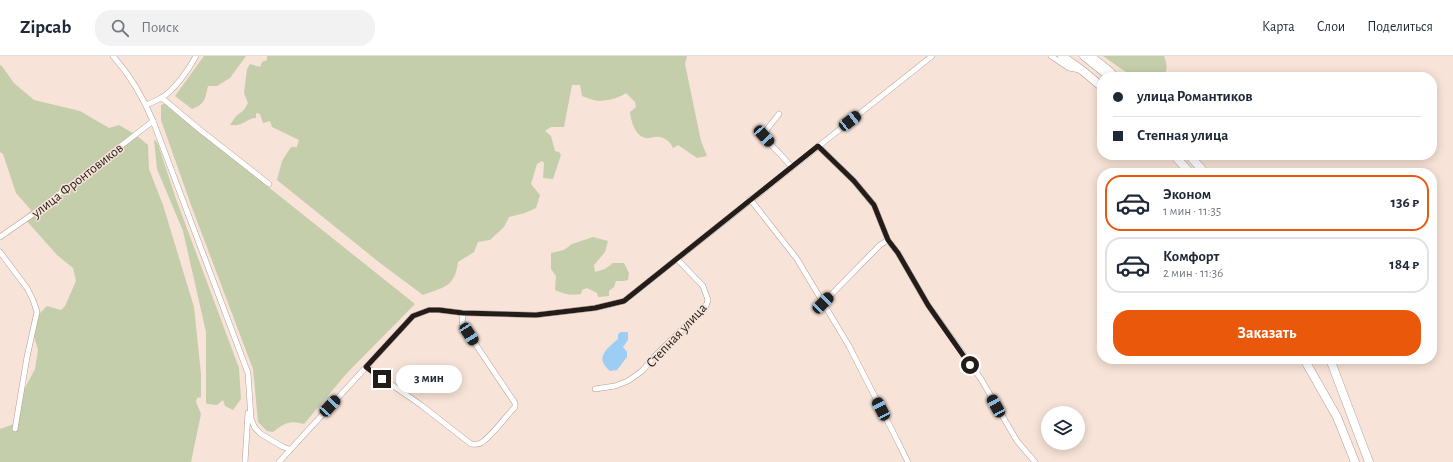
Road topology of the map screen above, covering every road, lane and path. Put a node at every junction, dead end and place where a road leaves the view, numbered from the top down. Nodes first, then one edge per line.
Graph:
1 (112, 56) edge
2 (196, 56) edge
3 (932, 56) edge
4 (1051, 56) edge
5 (1062, 56) edge
6 (1084, 56) edge
7 (1091, 56) edge
8 (1084, 71) junction
9 (1104, 72) edge
10 (1111, 72) edge
11 (1097, 83) edge
12 (162, 98) junction
13 (146, 105) junction
14 (779, 114) dead end
15 (153, 121) junction
16 (818, 146) junction
17 (1178, 160) edge
18 (1194, 160) edge
19 (792, 167) junction
20 (1186, 168) edge
21 (1201, 168) edge
22 (269, 184) dead end
23 (750, 200) junction
24 (0, 237) edge
25 (888, 240) junction
26 (0, 252) edge
27 (677, 259) junction
28 (823, 303) junction
29 (463, 313) junction
30 (1307, 364) edge
31 (1332, 364) edge
32 (366, 367) junction
33 (595, 389) dead end
34 (250, 394) junction
35 (15, 430) dead end
36 (289, 449) junction
37 (245, 462) edge
38 (278, 462) edge
39 (908, 462) edge
40 (1035, 462) edge
41 (1355, 462) edge
42 (1370, 462) edge

1 - 13 street
2 - 12 street
3 - 16 street
4 - 8 street
5 - 8 main road
6 - 9 main road
7 - 10 street
8 - 11 main road
12 - 13 street
12 - 22 street
13 - 15 street
14 - 19 street
15 - 24 street, улица Фронтовиков
15 - 34 street
16 - 19 street
16 - 25 street
17 - 20 main road
18 - 21 main road
19 - 23 street
23 - 27 street
23 - 28 street
25 - 28 street
25 - 40 street
26 - 35 street
27 - 29 street
27 - 33 street, Степная улица
28 - 39 street
29 - 32 street
29 - 32 street
30 - 41 main road
31 - 42 main road
32 - 36 street
34 - 36 street
34 - 37 street
36 - 38 street

